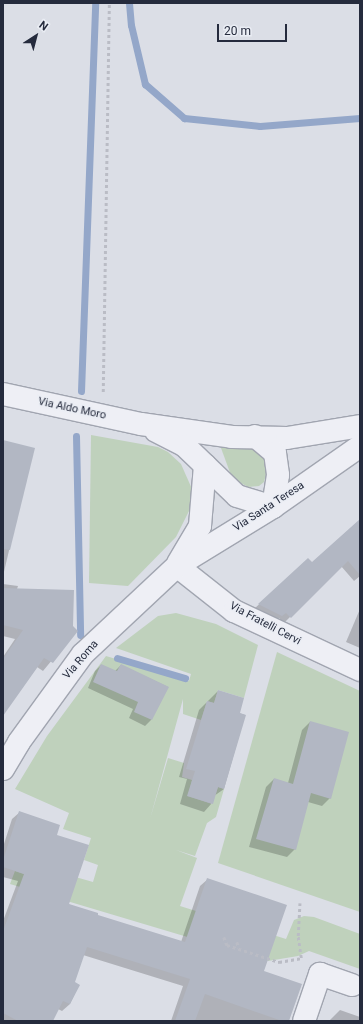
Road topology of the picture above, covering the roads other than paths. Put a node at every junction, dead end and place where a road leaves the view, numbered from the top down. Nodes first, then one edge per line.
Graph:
1 (3, 394) edge
2 (141, 424) junction
3 (360, 426) edge
4 (255, 436) junction
5 (360, 446) edge
6 (205, 465) junction
7 (273, 506) junction
8 (177, 566) junction
9 (360, 670) edge
10 (3, 769) edge
11 (352, 985) dead end
12 (304, 1021) edge

1 - 2 street, Via Aldo Moro
2 - 4 street
2 - 6 street
3 - 4 street
4 - 7 street
5 - 7 street, Via Santa Teresa
6 - 7 street
6 - 8 street
7 - 8 street, Via Santa Teresa
8 - 9 street, Via Fratelli Cervi
8 - 10 street, Via Roma
11 - 12 street

